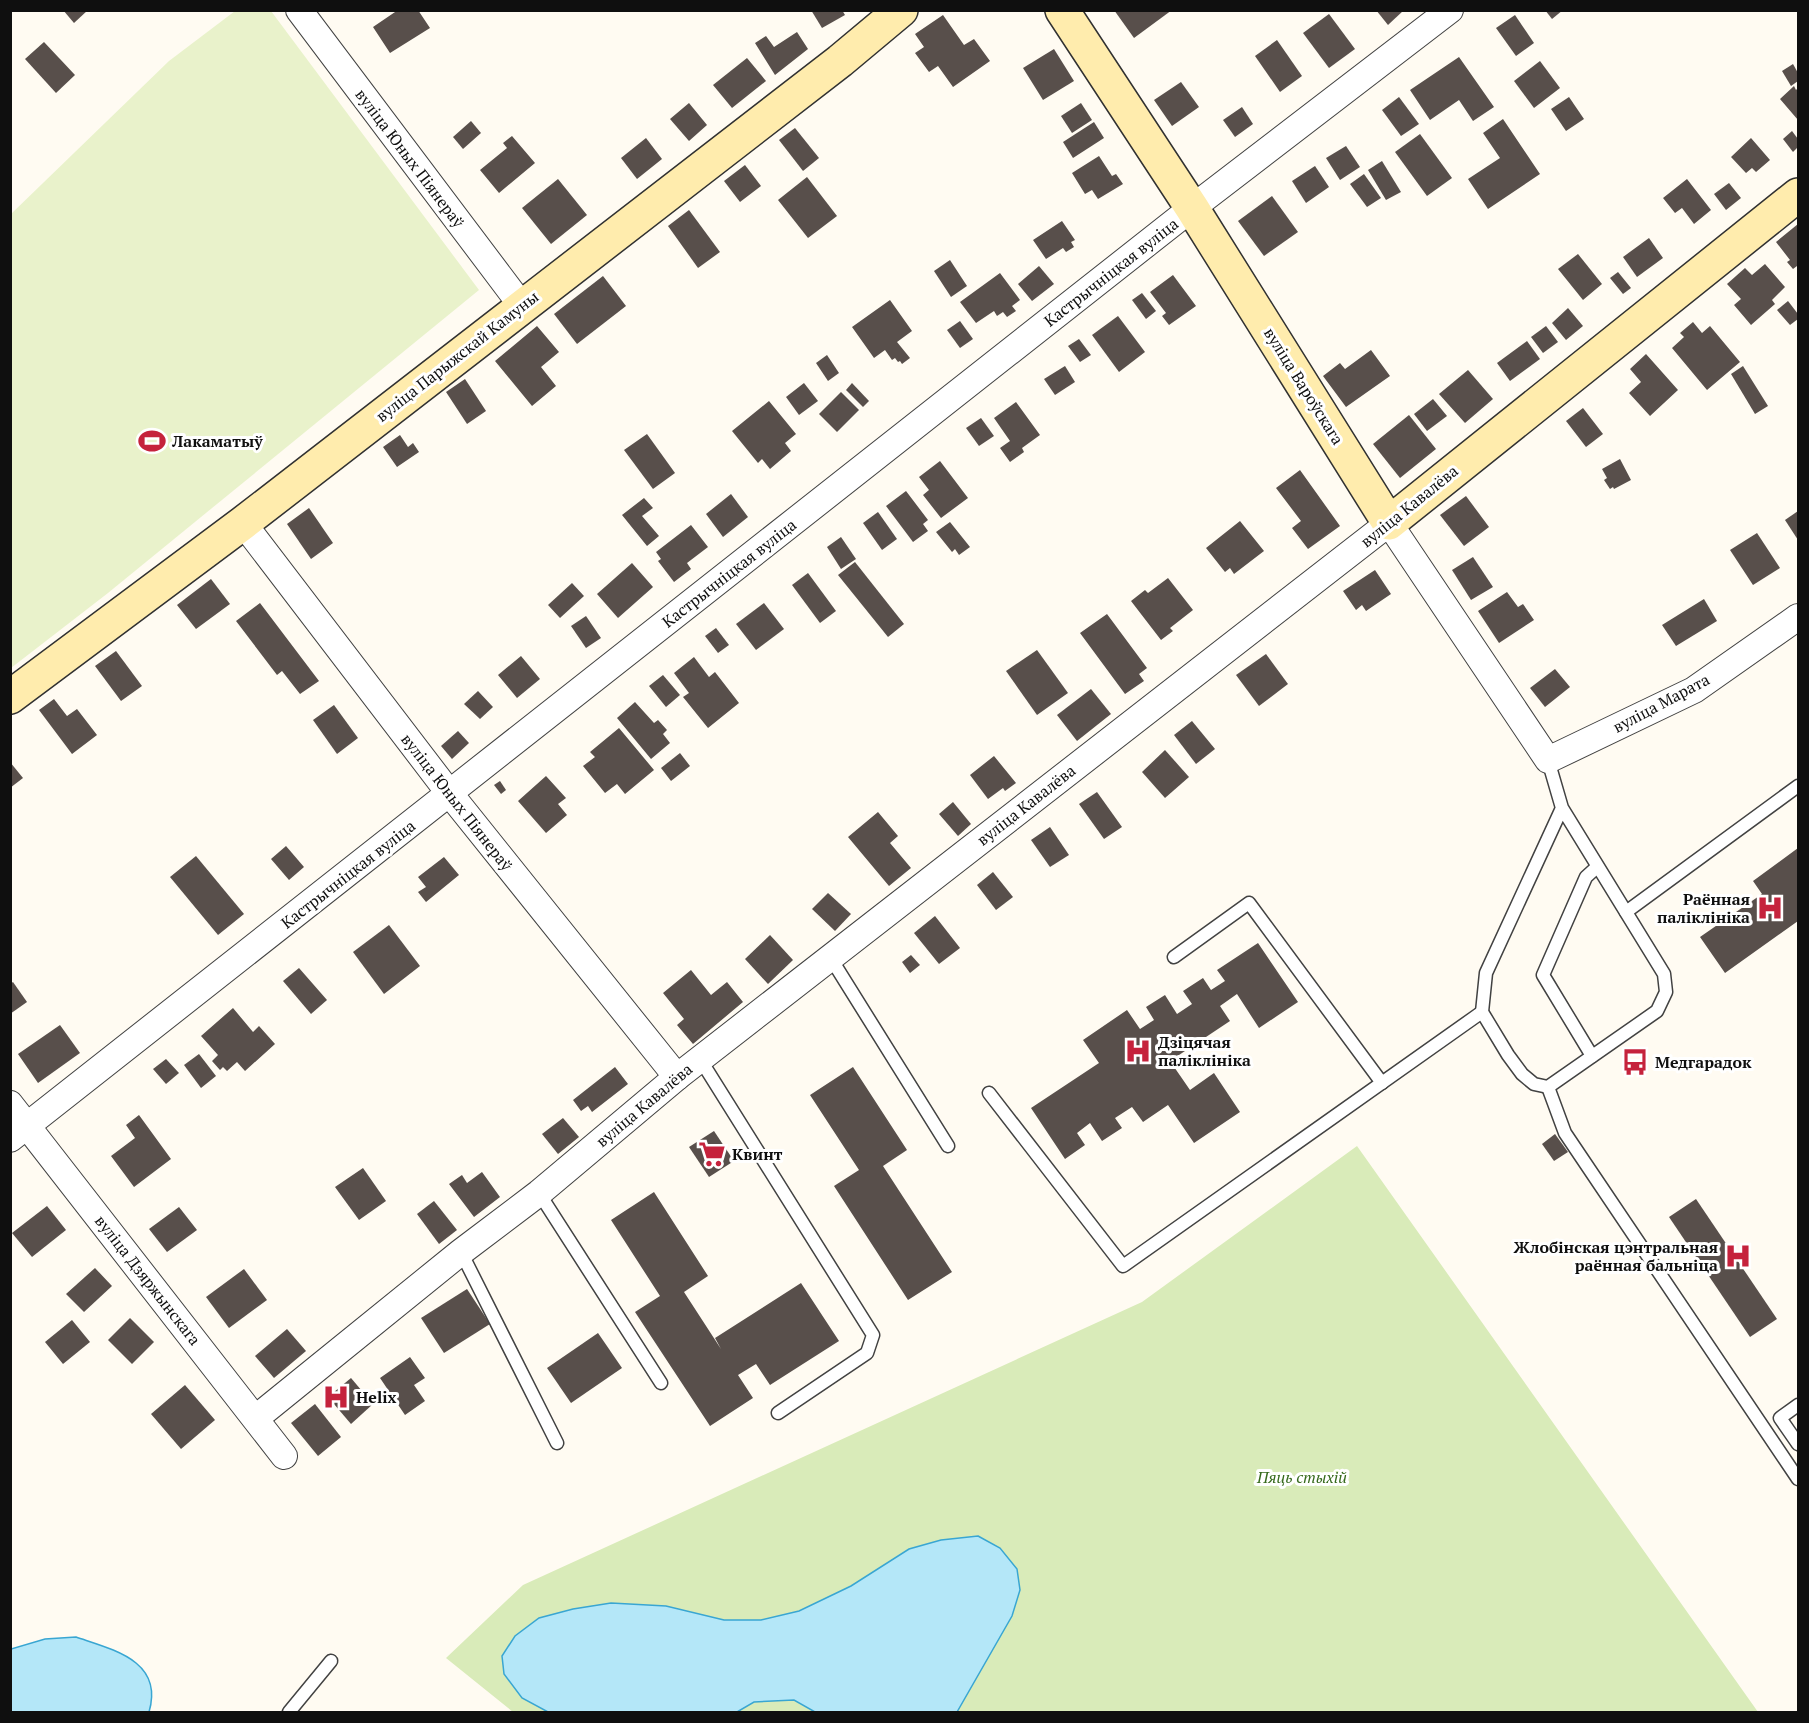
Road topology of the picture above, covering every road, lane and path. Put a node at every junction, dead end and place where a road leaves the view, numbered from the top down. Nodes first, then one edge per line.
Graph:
1 (299, 10) edge
2 (900, 10) edge
3 (1062, 10) edge
4 (1450, 10) edge
5 (1798, 195) edge
6 (1192, 208) junction
7 (522, 306) junction
8 (243, 523) junction
9 (1389, 523) junction
10 (1798, 616) edge
11 (10, 697) edge
12 (1548, 760) junction
13 (1798, 786) edge
14 (450, 794) junction
15 (1562, 808) junction
16 (1597, 867) junction
17 (1626, 912) junction
18 (830, 957) junction
19 (1174, 957) dead end
20 (1482, 1011) junction
21 (1592, 1056) junction
22 (700, 1059) junction
23 (677, 1077) junction
24 (1382, 1083) junction
25 (1548, 1087) junction
26 (989, 1093) dead end
27 (10, 1104) edge
28 (18, 1133) edge
29 (948, 1146) dead end
30 (539, 1193) junction
31 (461, 1252) junction
32 (661, 1383) dead end
33 (1798, 1405) edge
34 (778, 1413) dead end
35 (256, 1418) junction
36 (557, 1443) dead end
37 (1798, 1444) edge
38 (284, 1456) dead end
39 (1798, 1479) edge
40 (331, 1661) dead end
41 (289, 1713) edge

1 - 7 street, вуліца Юных Піянераў
2 - 7 street, вуліца Парыжскай Камуны
3 - 6 street, вуліца Вароўскага
4 - 6 street, Кастрычніцкая вуліца
5 - 9 street, вуліца Кавалёва
6 - 9 street, вуліца Вароўскага
6 - 14 street, Кастрычніцкая вуліца
7 - 8 street, вуліца Парыжскай Камуны
8 - 11 street, вуліца Парыжскай Камуны
8 - 14 street, вуліца Юных Піянераў
9 - 12 street, вуліца Вароўскага
9 - 18 street, вуліца Кавалёва
10 - 12 street, вуліца Марата
12 - 15 lane
13 - 17 lane
14 - 23 street, вуліца Юных Піянераў
14 - 28 street, Кастрычніцкая вуліца
15 - 16 lane
15 - 20 lane
16 - 17 lane
16 - 21 lane
17 - 21 lane
18 - 22 street, вуліца Кавалёва
18 - 29 lane
19 - 24 lane
20 - 24 lane
20 - 25 lane
21 - 25 lane
22 - 23 street, вуліца Кавалёва
22 - 34 lane
23 - 30 street, вуліца Кавалёва
24 - 26 lane
25 - 39 lane
27 - 28 street, вуліца Дзяржынскага
28 - 35 street, вуліца Дзяржынскага
30 - 31 street, вуліца Кавалёва
30 - 32 lane
31 - 35 street, вуліца Кавалёва
31 - 36 lane
33 - 37 lane
35 - 38 street, вуліца Дзяржынскага
40 - 41 lane

